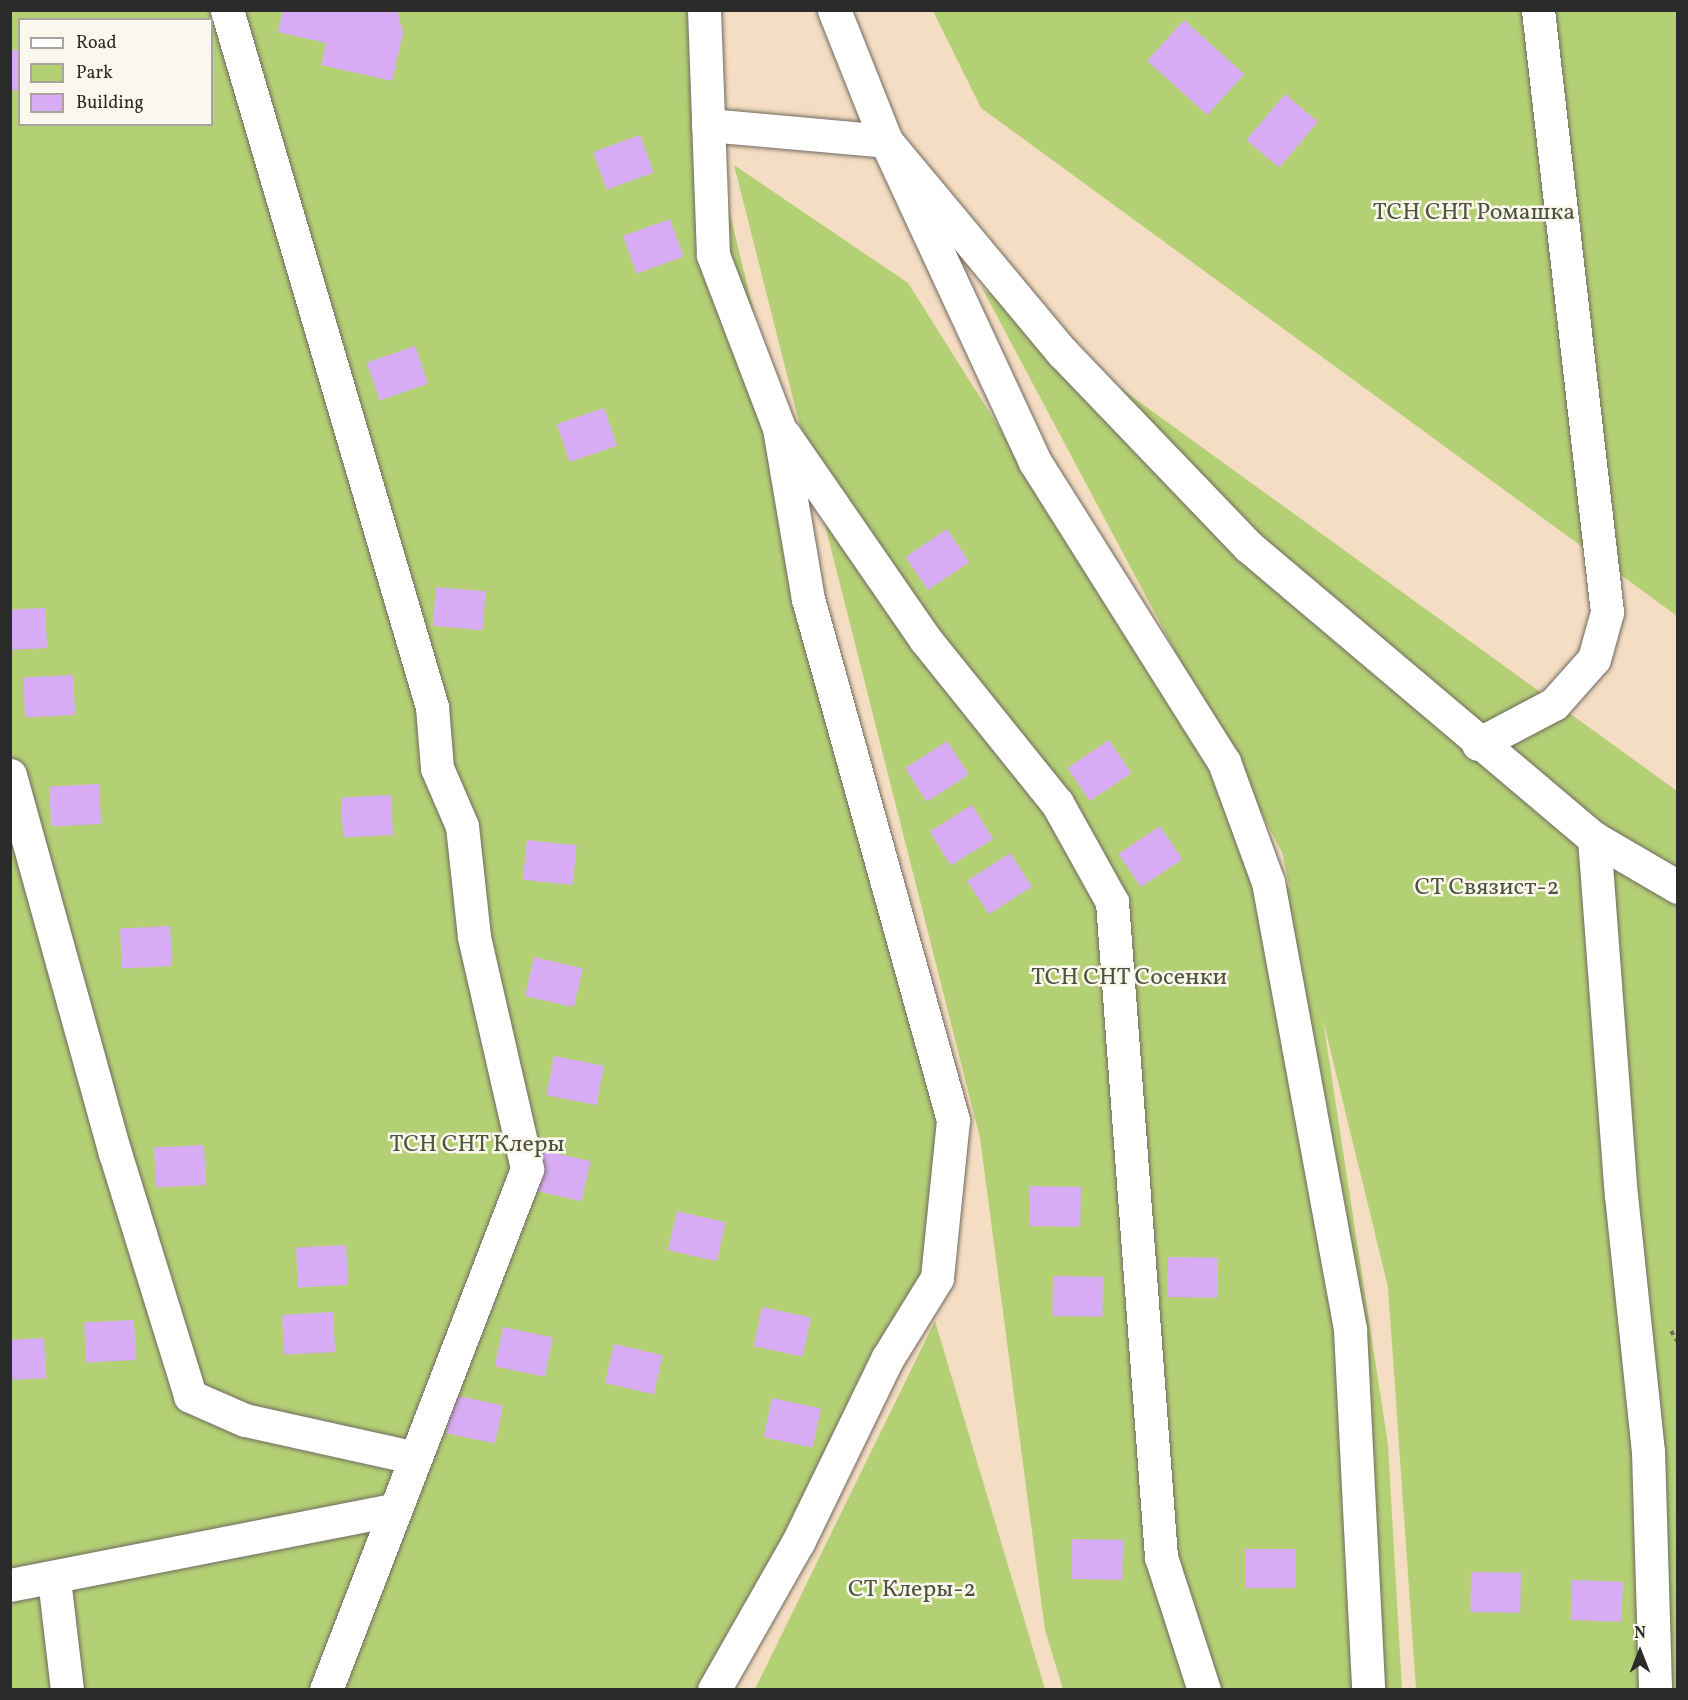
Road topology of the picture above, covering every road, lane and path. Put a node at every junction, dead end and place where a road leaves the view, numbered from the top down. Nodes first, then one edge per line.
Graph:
1 (227, 10) edge
2 (704, 10) edge
3 (834, 10) edge
4 (1538, 10) edge
5 (708, 125) junction
6 (886, 141) junction
7 (779, 428) junction
8 (1478, 744) junction
9 (10, 775) edge
10 (1594, 838) junction
11 (1677, 887) edge
12 (412, 1457) junction
13 (392, 1510) junction
14 (54, 1579) junction
15 (10, 1585) edge
16 (67, 1689) edge
17 (326, 1689) edge
18 (714, 1689) edge
19 (1204, 1689) edge
20 (1368, 1689) edge
21 (1655, 1689) edge

1 - 12 street
2 - 5 street
3 - 6 street
4 - 8 street
5 - 6 street
5 - 7 street
6 - 8 street
6 - 20 street
7 - 18 street
7 - 19 street
8 - 10 street
9 - 12 street
10 - 11 street
10 - 21 street
12 - 13 street
13 - 14 street
13 - 17 street
14 - 15 street
14 - 16 street

